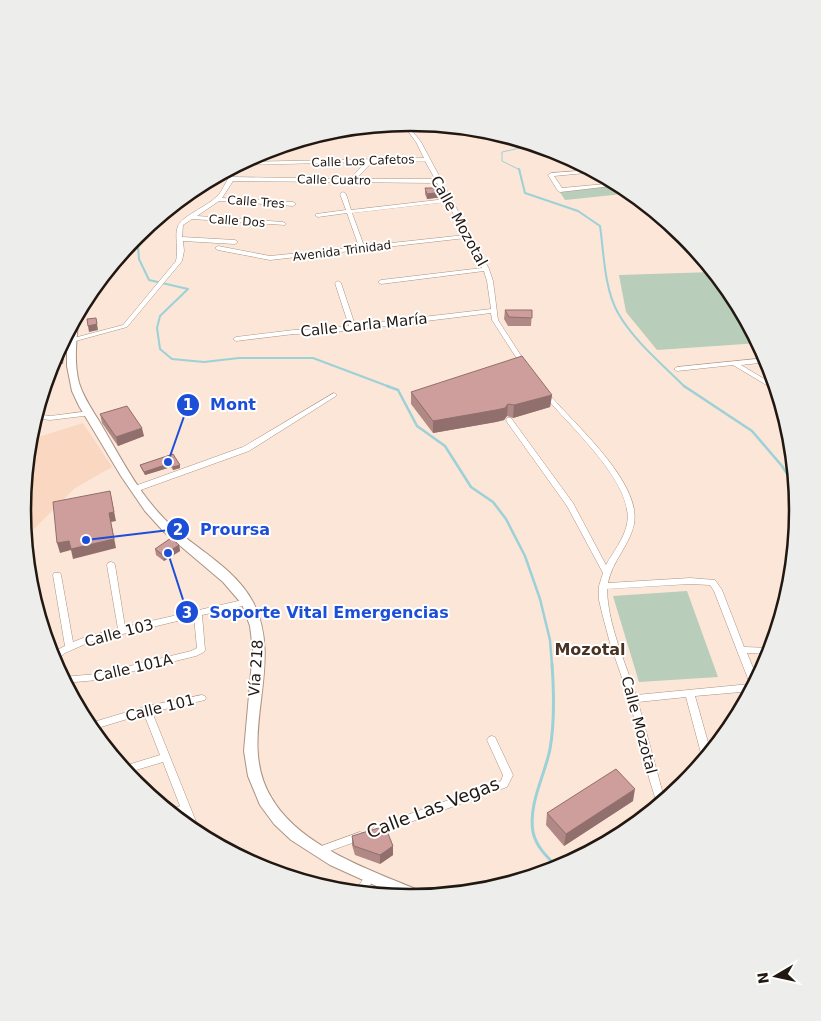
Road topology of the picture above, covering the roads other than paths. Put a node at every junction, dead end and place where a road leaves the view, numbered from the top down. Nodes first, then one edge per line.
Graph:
1 (409, 131) edge
2 (426, 159) junction
3 (370, 161) junction
4 (257, 164) edge
5 (582, 172) edge
6 (231, 179) joint
7 (351, 181) junction
8 (437, 181) junction
9 (605, 185) edge
10 (343, 194) dead end
11 (218, 199) junction
12 (448, 200) junction
13 (293, 204) dead end
14 (348, 211) junction
15 (318, 215) dead end
16 (190, 217) junction
17 (283, 224) dead end
18 (467, 236) junction
19 (181, 239) junction
20 (235, 242) dead end
21 (218, 248) dead end
22 (362, 248) junction
23 (486, 269) junction
24 (381, 282) dead end
25 (338, 283) dead end
26 (493, 310) junction
27 (353, 328) junction
28 (236, 339) dead end
29 (72, 340) joint
30 (759, 361) edge
31 (734, 363) junction
32 (677, 369) dead end
33 (531, 374) edge
34 (768, 384) edge
35 (541, 388) edge
36 (334, 394) dead end
37 (90, 414) junction
38 (43, 417) edge
39 (509, 420) dead end
40 (135, 488) junction
41 (111, 565) dead end
42 (606, 572) junction
43 (57, 575) dead end
44 (603, 586) junction
45 (247, 602) junction
46 (198, 613) junction
47 (122, 632) junction
48 (70, 648) junction
49 (743, 650) junction
50 (763, 651) edge
51 (59, 654) edge
52 (751, 677) edge
53 (71, 679) edge
54 (746, 687) edge
55 (690, 694) junction
56 (202, 698) dead end
57 (633, 699) junction
58 (147, 710) junction
59 (98, 724) edge
60 (492, 740) dead end
61 (706, 748) edge
62 (165, 757) junction
63 (131, 768) edge
64 (659, 797) edge
65 (185, 809) junction
66 (179, 811) edge
67 (189, 818) edge
68 (319, 851) junction
69 (371, 876) junction
70 (363, 887) edge
71 (401, 890) edge

1 - 2 street, Calle Mozotal
2 - 3 street, Calle Los Cafetos
2 - 8 street, Calle Mozotal
3 - 4 street, Calle Los Cafetos
3 - 7 street
5 - 9 street
6 - 7 street, Calle Cuatro
6 - 11 street
7 - 8 street, Calle Cuatro
8 - 12 street, Calle Mozotal
10 - 14 street
11 - 13 street, Calle Tres
11 - 16 street
12 - 14 street
12 - 18 street, Calle Mozotal
14 - 15 street
14 - 22 street
16 - 17 street, Calle Dos
16 - 19 street
18 - 22 street, Avenida Trinidad
18 - 23 street, Calle Mozotal
19 - 20 street
19 - 29 street
21 - 22 street, Avenida Trinidad
23 - 24 street
23 - 26 street, Calle Mozotal
25 - 27 street
26 - 27 street, Calle Carla María
26 - 33 street, Calle Mozotal
27 - 28 street, Calle Carla María
29 - 37 main road, Vía 218
30 - 31 street
31 - 32 street
31 - 34 street
35 - 42 street, Calle Mozotal
36 - 40 street
37 - 38 street
37 - 40 main road, Vía 218
39 - 42 street
40 - 45 main road, Vía 218
41 - 47 street
42 - 44 street, Calle Mozotal
43 - 48 street
44 - 49 street
44 - 57 street, Calle Mozotal
45 - 46 street, Calle 103
45 - 68 main road, Vía 218
46 - 47 street, Calle 103
46 - 53 street, Calle 101A
47 - 48 street, Calle 103
48 - 51 street, Calle 103
49 - 50 street
49 - 52 street
54 - 55 street
55 - 57 street
55 - 61 street
56 - 58 street, Calle 101
57 - 64 street, Calle Mozotal
58 - 59 street, Calle 101
58 - 62 street
60 - 68 street, Calle Las Vegas
62 - 63 street
62 - 65 street
65 - 66 street
65 - 67 street
68 - 69 main road, Vía 218
69 - 70 street
69 - 71 main road, Vía 218

